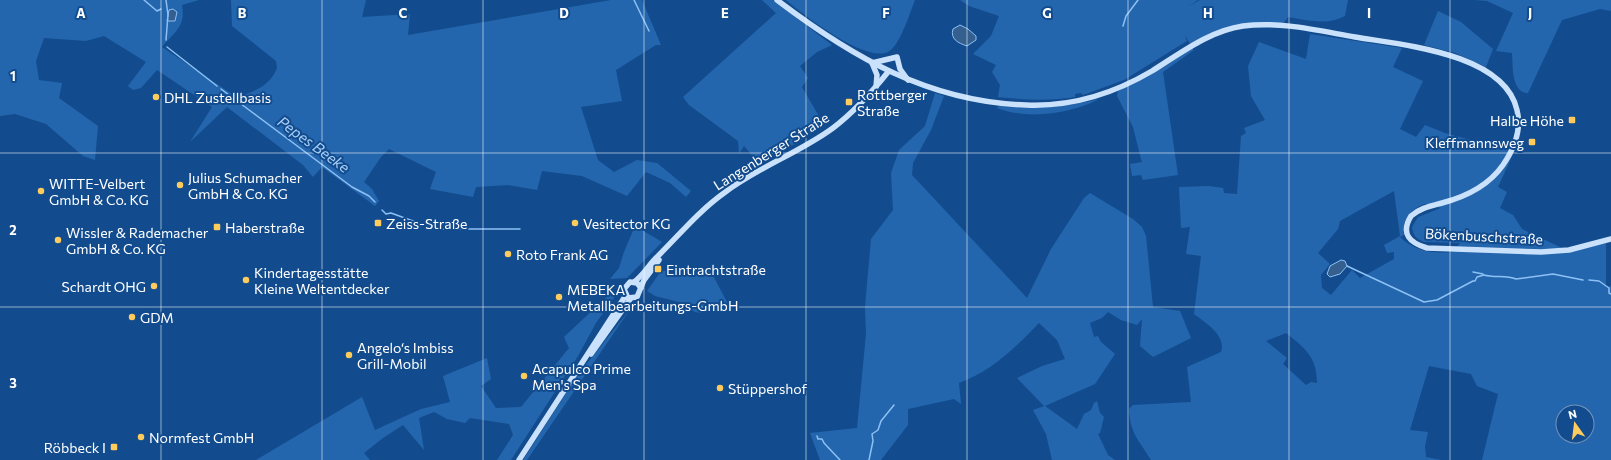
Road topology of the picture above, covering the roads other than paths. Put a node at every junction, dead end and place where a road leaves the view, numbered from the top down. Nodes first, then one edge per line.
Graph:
1 (778, 0) edge
2 (872, 63) junction
3 (888, 72) junction
4 (908, 80) junction
5 (876, 87) junction
6 (1611, 239) edge
7 (665, 250) junction
8 (634, 282) junction
9 (641, 288) junction
10 (626, 295) junction
11 (631, 298) junction
12 (572, 378) junction
13 (519, 460) edge

1 - 2 main road
2 - 3 main road
2 - 4 main road
2 - 5 main road
3 - 4 main road, Bökenbuschstraße
3 - 5 main road, Langenberger Straße
4 - 6 main road, Bökenbuschstraße
5 - 7 main road, Langenberger Straße
7 - 8 main road, Langenberger Straße
7 - 9 main road, Langenberger Straße
8 - 9 main road
8 - 10 main road
9 - 11 main road
10 - 11 main road
10 - 12 main road
11 - 12 main road
12 - 13 main road

